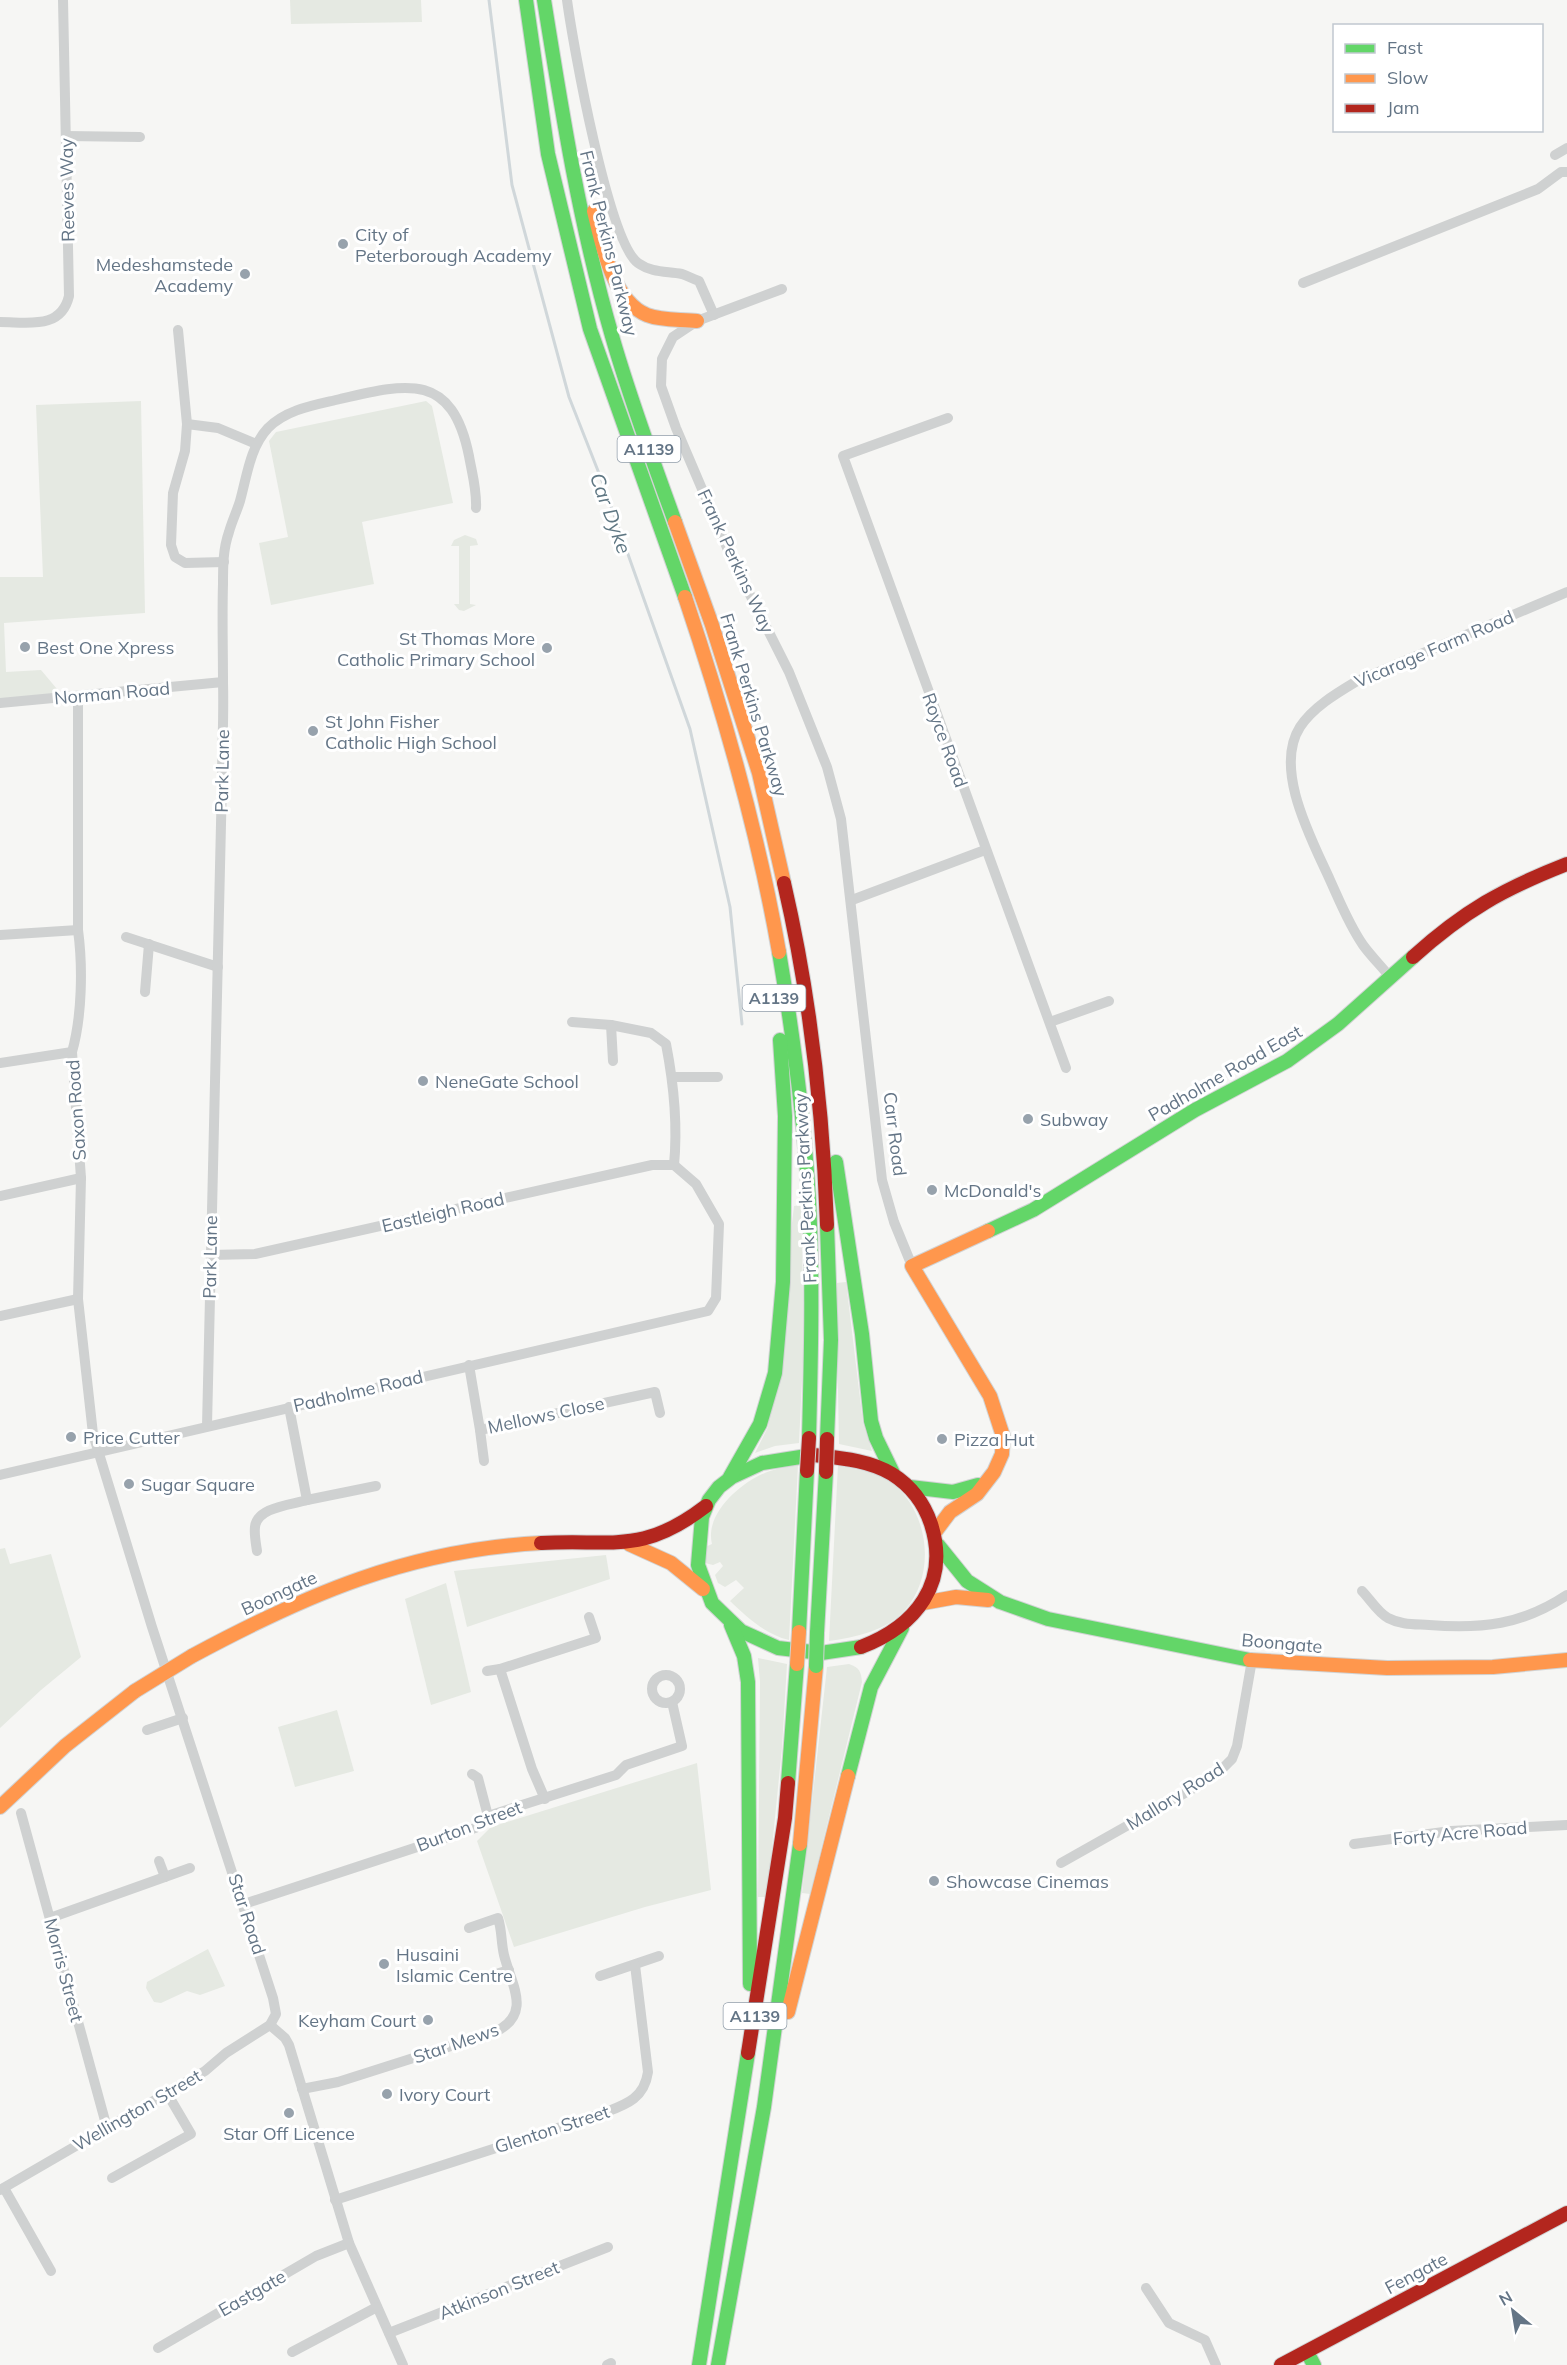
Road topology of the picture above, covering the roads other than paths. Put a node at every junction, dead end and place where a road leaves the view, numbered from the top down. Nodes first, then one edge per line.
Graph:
1 (63, 0) edge
2 (526, 0) edge
3 (544, 0) edge
4 (567, 0) edge
5 (549, 35) junction
6 (66, 136) junction
7 (140, 137) dead end
8 (1567, 148) edge
9 (1555, 155) dead end
10 (1564, 172) edge
11 (1303, 283) dead end
12 (782, 289) dead end
13 (714, 315) junction
14 (697, 321) junction
15 (0, 322) edge
16 (178, 330) dead end
17 (948, 418) dead end
18 (187, 424) junction
19 (256, 444) junction
20 (476, 508) dead end
21 (224, 562) junction
22 (1567, 592) edge
23 (223, 682) junction
24 (78, 696) junction
25 (0, 703) edge
26 (749, 814) junction
27 (985, 850) junction
28 (1567, 864) edge
29 (852, 900) junction
30 (78, 930) junction
31 (0, 935) edge
32 (126, 937) dead end
33 (149, 944) junction
34 (218, 967) junction
35 (1390, 977) junction
36 (145, 992) dead end
37 (1108, 1001) dead end
38 (572, 1022) dead end
39 (1050, 1022) junction
40 (611, 1025) junction
41 (72, 1053) junction
42 (613, 1061) dead end
43 (0, 1063) edge
44 (1066, 1068) dead end
45 (672, 1077) junction
46 (718, 1077) dead end
47 (674, 1165) junction
48 (81, 1178) junction
49 (0, 1196) edge
50 (833, 1198) junction
51 (210, 1256) junction
52 (912, 1266) junction
53 (78, 1299) junction
54 (0, 1316) edge
55 (469, 1365) junction
56 (289, 1407) junction
57 (660, 1413) dead end
58 (207, 1426) junction
59 (480, 1430) junction
60 (98, 1452) junction
61 (484, 1461) dead end
62 (893, 1473) junction
63 (0, 1475) edge
64 (730, 1477) junction
65 (986, 1481) junction
66 (376, 1486) dead end
67 (910, 1487) junction
68 (307, 1500) junction
69 (706, 1506) junction
70 (936, 1538) junction
71 (627, 1543) junction
72 (257, 1551) dead end
73 (703, 1589) junction
74 (1362, 1591) dead end
75 (1567, 1595) edge
76 (1000, 1602) junction
77 (923, 1603) junction
78 (589, 1617) dead end
79 (731, 1625) junction
80 (902, 1628) junction
81 (1252, 1660) junction
82 (1567, 1660) edge
83 (500, 1669) junction
84 (487, 1671) dead end
85 (672, 1702) dead end
86 (183, 1718) junction
87 (147, 1730) dead end
88 (472, 1774) dead end
89 (544, 1799) junction
90 (0, 1807) edge
91 (21, 1813) dead end
92 (488, 1815) junction
93 (1567, 1825) edge
94 (1354, 1844) dead end
95 (159, 1861) dead end
96 (1061, 1863) dead end
97 (190, 1868) dead end
98 (165, 1877) junction
99 (244, 1904) junction
100 (50, 1918) junction
101 (469, 1928) dead end
102 (659, 1956) dead end
103 (635, 1965) junction
104 (509, 1970) junction
105 (496, 1974) dead end
106 (600, 1976) dead end
107 (270, 2025) junction
108 (750, 2046) junction
109 (302, 2089) junction
110 (167, 2093) junction
111 (764, 2107) junction
112 (107, 2128) junction
113 (112, 2178) dead end
114 (2, 2189) edge
115 (335, 2200) junction
116 (1567, 2213) edge
117 (349, 2243) junction
118 (608, 2247) dead end
119 (51, 2271) dead end
120 (1146, 2288) dead end
121 (377, 2307) junction
122 (389, 2333) junction
123 (158, 2348) dead end
124 (292, 2352) dead end
125 (1307, 2352) junction
126 (403, 2365) edge
127 (699, 2365) edge
128 (718, 2365) edge
129 (1216, 2365) edge
130 (1281, 2365) edge
131 (1314, 2365) edge

1 - 6 street, Reeves Way
2 - 26 main road, Frank Perkins Parkway / A1139
3 - 5 main road, Frank Perkins Parkway / A1139
4 - 13 street
5 - 14 main road
5 - 50 main road, Frank Perkins Parkway / A1139
6 - 7 street
6 - 15 street, Reeves Way
8 - 9 street
10 - 11 street
12 - 13 street, Frank Perkins Way
13 - 14 street, Frank Perkins Way
14 - 29 street, Frank Perkins Way
16 - 18 street
17 - 27 street, Royce Road
18 - 19 street
18 - 21 street
19 - 20 street, Park Lane
19 - 21 street, Park Lane
21 - 23 street, Park Lane
22 - 35 street, Vicarage Farm Road
23 - 24 street, Norman Road
23 - 34 street, Park Lane
24 - 25 street, Norman Road
24 - 30 street, Saxon Road
26 - 64 main road, A1139
26 - 108 main road, Frank Perkins Parkway / A1139, bridge
27 - 29 street
27 - 39 street, Royce Road
28 - 35 main road, Padholme Road East
29 - 52 street, Carr Road
30 - 31 street
30 - 41 street, Saxon Road
32 - 33 street
33 - 34 street
33 - 36 street
34 - 51 street, Park Lane
35 - 52 main road, Padholme Road East
37 - 39 street
38 - 40 street
39 - 44 street, Royce Road
40 - 42 street
40 - 45 street
41 - 43 street
41 - 48 street, Saxon Road
45 - 46 street
45 - 47 street
47 - 51 street, Eastleigh Road
47 - 55 street, Padholme Road
48 - 49 street
48 - 53 street, Saxon Road
50 - 62 main road, A1139
50 - 111 main road, Frank Perkins Parkway / A1139, bridge
51 - 58 street, Park Lane
52 - 65 main road, Carr Road
53 - 54 street
53 - 60 street, Saxon Road
55 - 56 street, Padholme Road
55 - 59 street, Mellows Close
56 - 58 street, Padholme Road
56 - 68 street
57 - 59 street, Mellows Close
58 - 60 street, Padholme Road
59 - 61 street
60 - 63 street, Padholme Road
60 - 86 street, Star Road
62 - 64 main road
62 - 67 main road
64 - 69 main road
65 - 67 main road
65 - 70 main road, Carr Road
66 - 68 street
67 - 70 main road, Boongate
68 - 72 street
69 - 71 main road, Boongate
69 - 73 main road
70 - 76 main road, Boongate
70 - 77 main road
71 - 73 main road, Boongate
71 - 90 main road, Boongate, bridge
73 - 79 main road
74 - 75 street
76 - 77 main road, Boongate
76 - 81 main road, Boongate
77 - 80 main road
78 - 83 street
79 - 80 main road
79 - 108 main road, A1139
80 - 111 main road, A1139
81 - 82 main road, Boongate
81 - 96 street, Mallory Road
83 - 84 street
83 - 89 street
85 - 89 street, Burton Street
86 - 87 street
86 - 99 street, Star Road
88 - 92 street
89 - 92 street, Burton Street
91 - 100 street, Morris Street
92 - 99 street, Burton Street
93 - 94 street, Forty Acre Road
95 - 98 street
97 - 98 street
98 - 100 street
99 - 107 street, Star Road
100 - 112 street, Morris Street
101 - 104 street, Star Mews
102 - 103 street
103 - 106 street
103 - 115 street, Glenton Street
104 - 105 street
104 - 109 street, Star Mews
107 - 109 street
107 - 110 street, Wellington Street
108 - 127 main road, A1139
109 - 115 street
110 - 112 street, Wellington Street
110 - 113 street
111 - 128 main road, A1139
112 - 114 street, Wellington Street
114 - 119 street
115 - 117 street
116 - 125 main road, Fengate
117 - 121 street
117 - 123 street, Eastgate
118 - 122 street, Atkinson Street
120 - 129 street
121 - 122 street
121 - 124 street
122 - 126 street
125 - 130 main road, Fengate
125 - 131 main road

